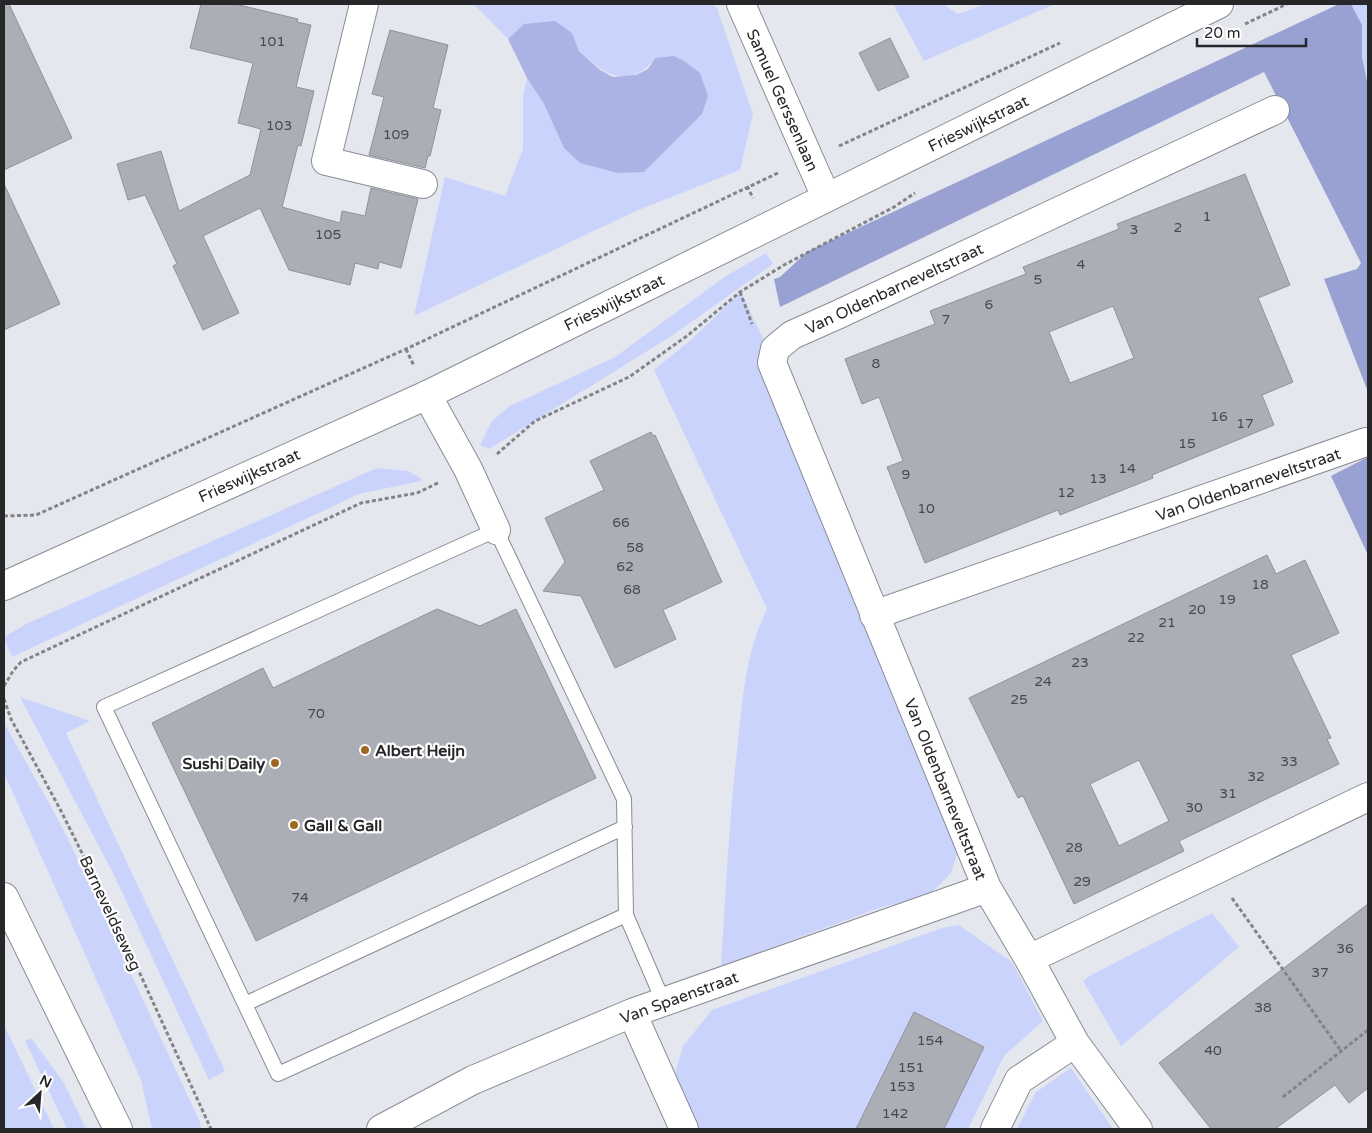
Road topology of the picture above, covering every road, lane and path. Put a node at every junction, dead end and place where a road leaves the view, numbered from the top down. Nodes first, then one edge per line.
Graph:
1 (364, 4) edge
2 (741, 4) edge
3 (1219, 4) edge
4 (1064, 41) dead end
5 (1275, 110) dead end
6 (809, 159) junction
7 (423, 184) dead end
8 (826, 197) junction
9 (784, 265) dead end
10 (427, 395) junction
11 (1366, 442) dead end
12 (468, 469) junction
13 (4, 516) edge
14 (496, 530) junction
15 (4, 586) edge
16 (874, 615) junction
17 (4, 686) edge
18 (4, 699) edge
19 (1368, 797) edge
20 (625, 827) junction
21 (1213, 871) junction
22 (987, 888) junction
23 (4, 897) edge
24 (626, 915) junction
25 (1029, 959) junction
26 (664, 1002) junction
27 (244, 1004) junction
28 (632, 1013) junction
29 (1368, 1030) edge
30 (1075, 1043) junction
31 (1342, 1051) junction
32 (1283, 1098) dead end
33 (118, 1129) edge
34 (211, 1129) edge
35 (381, 1129) edge
36 (684, 1129) edge
37 (995, 1129) edge
38 (1138, 1129) edge

1 - 7 street
2 - 6 street, Samuel Gerssenlaan
3 - 8 street, Frieswijkstraat
4 - 6 path
5 - 16 street, Van Oldenbarneveltstraat
6 - 8 street, Samuel Gerssenlaan
6 - 13 path
8 - 10 street, Frieswijkstraat
9 - 12 path
10 - 12 street
10 - 15 street, Frieswijkstraat
11 - 16 street, Van Oldenbarneveltstraat
12 - 14 street
12 - 17 path
14 - 20 lane
14 - 27 lane
16 - 22 street, Van Oldenbarneveltstraat
18 - 34 path, Barneveldseweg
19 - 21 street
20 - 24 lane
20 - 27 lane
21 - 25 street
21 - 31 path
22 - 25 street, Van Oldenbarneveltstraat
22 - 26 street, Van Spaenstraat
23 - 33 street
24 - 26 lane
24 - 27 lane
25 - 30 street, Van Oldenbarneveltstraat
26 - 28 street, Van Spaenstraat
28 - 35 street, Van Spaenstraat
28 - 36 street
29 - 31 path
30 - 37 street
30 - 38 street, Van Oldenbarneveltstraat
31 - 32 path

